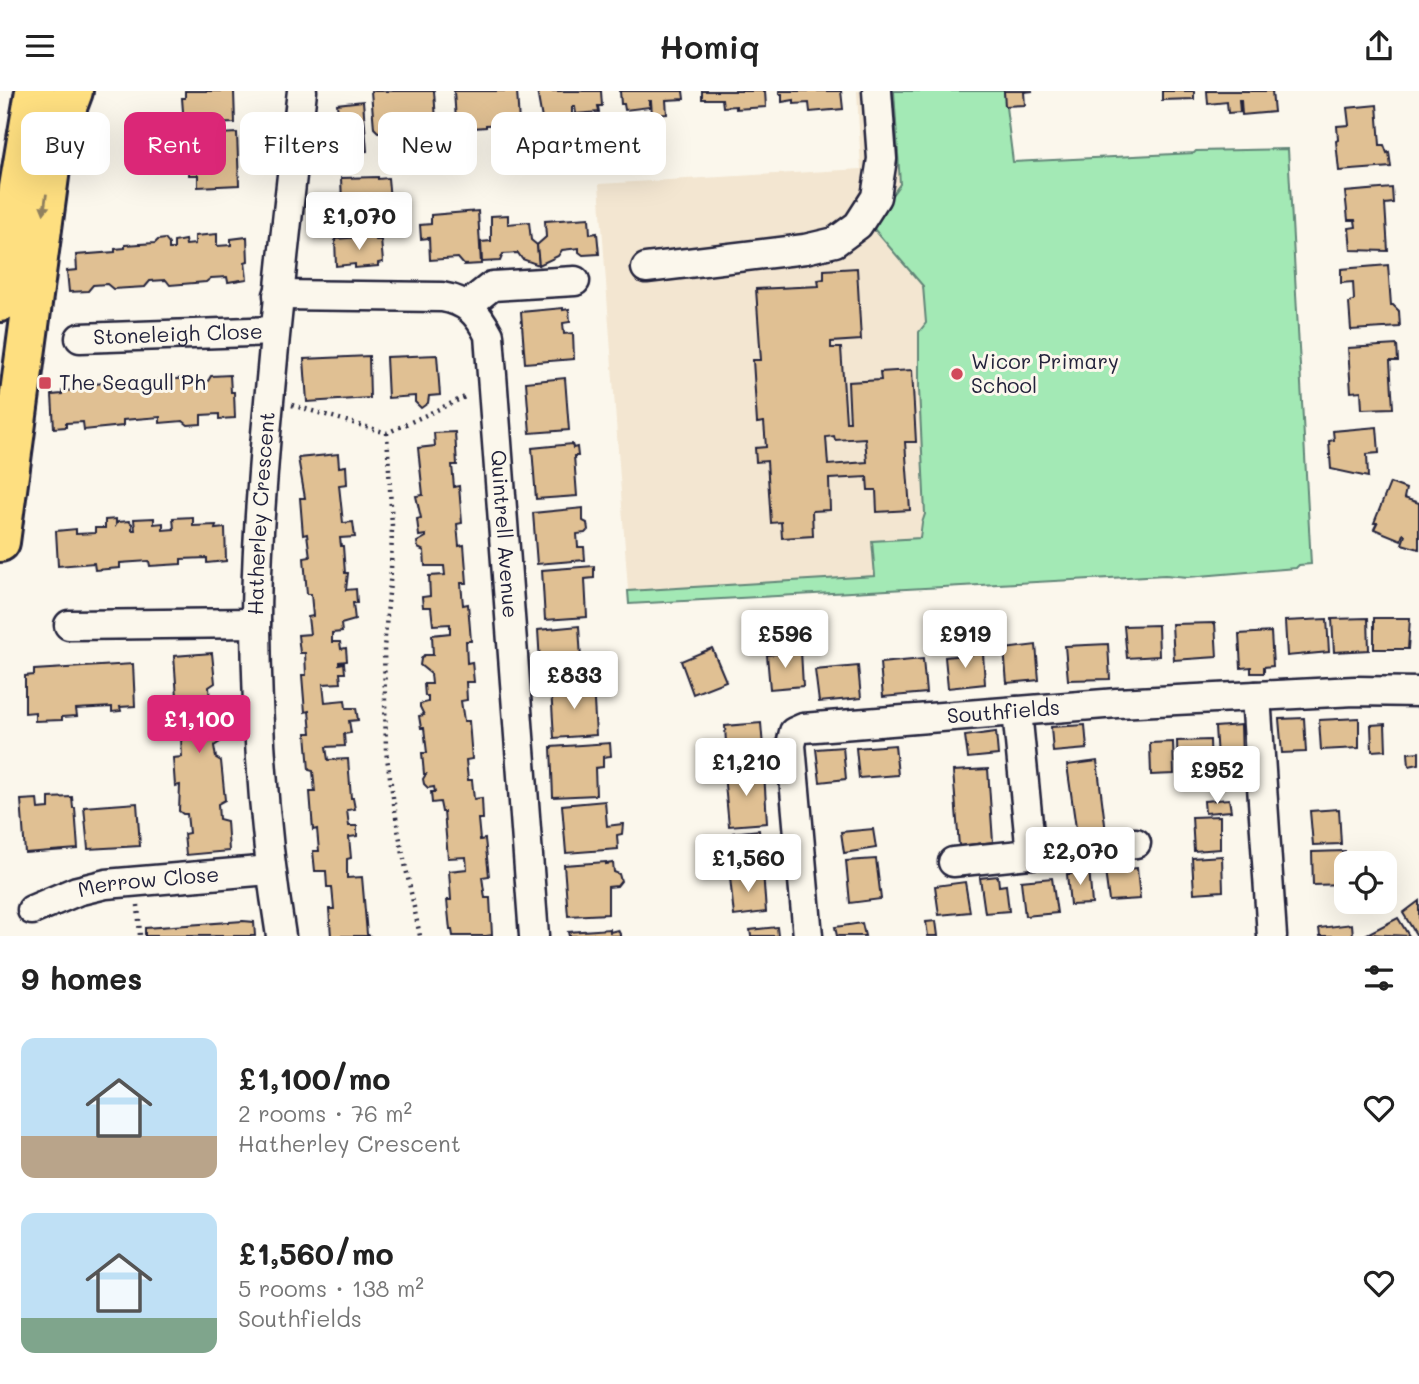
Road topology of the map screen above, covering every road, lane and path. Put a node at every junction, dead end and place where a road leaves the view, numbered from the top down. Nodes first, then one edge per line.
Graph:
1 (35, 91) edge
2 (74, 91) edge
3 (302, 91) edge
4 (877, 91) edge
5 (646, 268) dead end
6 (575, 281) dead end
7 (278, 295) junction
8 (0, 302) edge
9 (468, 305) junction
10 (275, 331) junction
11 (80, 338) dead end
12 (494, 384) junction
13 (269, 399) junction
14 (387, 433) junction
15 (0, 542) edge
16 (256, 623) junction
17 (69, 625) dead end
18 (1419, 692) edge
19 (1256, 696) junction
20 (1017, 711) junction
21 (1136, 843) dead end
22 (1031, 854) junction
23 (953, 862) dead end
24 (270, 870) junction
25 (32, 910) dead end
26 (281, 936) edge
27 (420, 936) edge
28 (534, 936) edge
29 (808, 936) edge
30 (1272, 936) edge

1 - 8 main road
2 -> 15 main road
3 - 7 street, Hatherley Crescent
4 - 5 street
6 - 9 street
7 - 9 street
7 - 10 street, Hatherley Crescent
9 - 12 street, Quintrell Avenue
10 - 11 street, Stoneleigh Close
10 - 13 street, Hatherley Crescent
12 - 14 path
12 - 28 street, Quintrell Avenue
13 - 14 path
13 - 16 street, Hatherley Crescent
14 - 27 path
16 - 17 street
16 - 24 street, Hatherley Crescent
18 - 19 street, Southfields
19 - 20 street, Southfields
19 - 30 street
20 - 22 street
20 - 29 street, Southfields
21 - 22 street
22 - 23 street
24 - 25 street, Merrow Close
24 - 26 street, Hatherley Crescent

